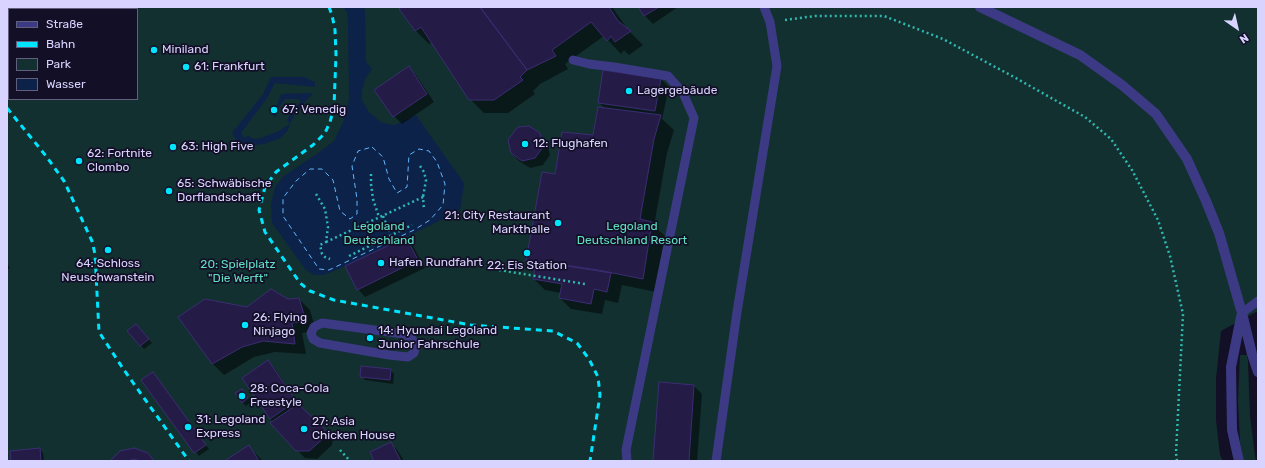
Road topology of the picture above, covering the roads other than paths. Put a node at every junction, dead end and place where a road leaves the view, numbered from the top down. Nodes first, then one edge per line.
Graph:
1 (764, 7) edge
2 (980, 7) edge
3 (573, 60) dead end
4 (1258, 301) edge
5 (1242, 313) junction
6 (389, 355) joint
7 (1258, 372) edge
8 (627, 461) edge
9 (716, 461) edge
10 (1239, 461) edge

1 - 9 lane
2 - 5 street
3 - 8 lane
4 - 5 lane
5 - 7 street
5 - 10 street
6 - 6 lane

